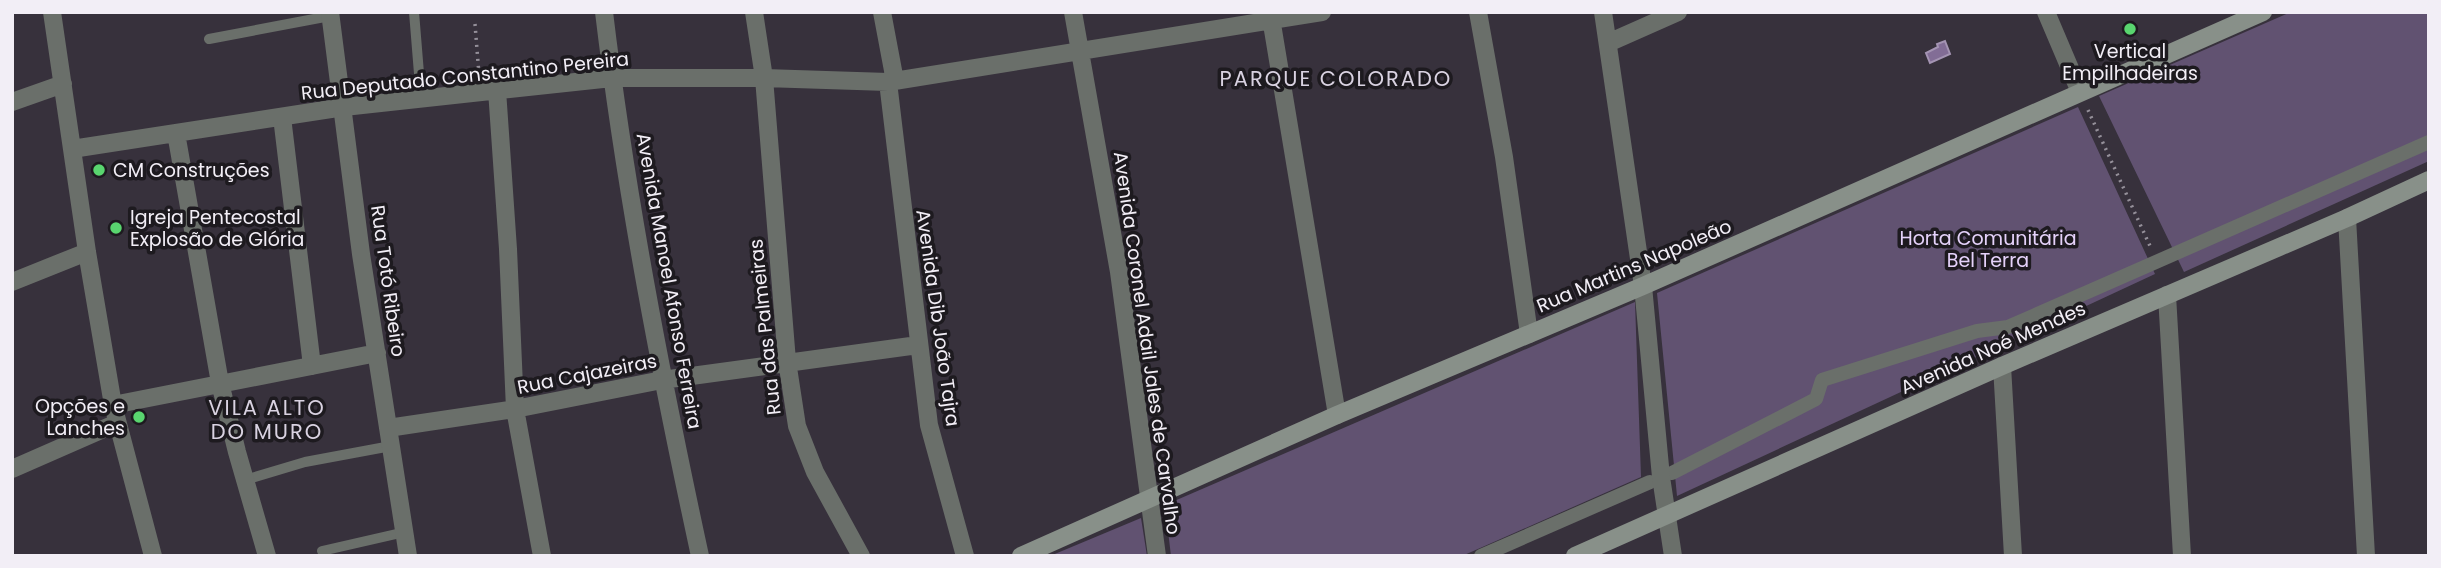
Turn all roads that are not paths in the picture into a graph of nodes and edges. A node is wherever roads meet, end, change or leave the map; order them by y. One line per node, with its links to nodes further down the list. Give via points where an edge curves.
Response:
1 (52, 12): 21 (street)
2 (414, 12): 24 (lane)
3 (604, 12): 18 (street, Avenida Manoel Afonso Ferreira)
4 (754, 12): 19 (street)
5 (882, 12): 20 (street, Avenida Dib João Tajra)
6 (1073, 12): 17 (street, Avenida Coronel Adail Jales de Carvalho)
7 (1322, 12): 14 (street, Rua Deputado Constantino Pereira)
8 (1478, 12): 37 (street)
9 (1603, 12): 16 (street)
10 (1678, 12): 16 (street)
11 (2046, 12): 23 (street)
12 (2263, 12): 23 (main road, Rua Martins Napoleão)
13 (330, 14): 15 (lane); 26 (street, Rua Totó Ribeiro)
14 (1271, 16): 17 (street, Rua Deputado Constantino Pereira); 47 (street)
15 (209, 39)
16 (1608, 43): 35 (street)
17 (1079, 50): 20 (street, Rua Deputado Constantino Pereira); 54 (street, Avenida Coronel Adail Jales de Carvalho, via 1119,272)
18 (612, 78): 19 (street, Rua Deputado Constantino Pereira); 22 (street, Rua Deputado Constantino Pereira); 43 (street, Avenida Manoel Afonso Ferreira)
19 (764, 78): 20 (street, Rua Deputado Constantino Pereira); 40 (street, Rua das Palmeiras)
20 (891, 81): 38 (street, Avenida Dib João Tajra)
21 (63, 84): 25 (street); 30 (street)
22 (489, 91): 24 (street, Rua Deputado Constantino Pereira); 46 (street, via 508,249)
23 (2080, 92): 35 (main road, Rua Martins Napoleão)
24 (421, 98): 26 (street, Rua Deputado Constantino Pereira)
25 (12, 102)
26 (344, 107): 27 (street, Rua Deputado Constantino Pereira); 39 (street, Rua Totó Ribeiro)
27 (282, 117): 28 (street, Rua Deputado Constantino Pereira); 41 (street)
28 (176, 133): 30 (street, Rua Deputado Constantino Pereira); 44 (street)
29 (2429, 142): 51 (street, via 2008,327 1977,331 1822,380 1816,399)
30 (72, 149): 33 (street)
31 (2429, 180): 32 (main road, Avenida Noé Mendes)
32 (2347, 218): 36 (main road, Avenida Noé Mendes); 72 (street)
33 (87, 252): 34 (street); 45 (street)
34 (12, 282)
35 (1643, 286): 37 (main road, Rua Martins Napoleão); 55 (street)
36 (2166, 295): 42 (main road, Avenida Noé Mendes); 71 (street)
37 (1529, 334): 47 (main road, Rua Martins Napoleão)
38 (918, 345): 40 (street, Rua Cajazeiras); 64 (street, Avenida Dib João Tajra, via 929,425)
39 (377, 353): 41 (street); 49 (street, Rua Totó Ribeiro)
40 (788, 361): 43 (street, Rua Cajazeiras); 63 (street, Rua das Palmeiras, via 803,445)
41 (312, 366): 44 (street)
42 (2002, 366): 55 (main road, Avenida Noé Mendes); 70 (street)
43 (662, 380): 46 (street, Rua Cajazeiras); 62 (street, Avenida Manoel Afonso Ferreira)
44 (220, 383): 45 (street); 52 (street)
45 (113, 405): 48 (street)
46 (515, 409): 49 (street, Rua Cajazeiras); 61 (street)
47 (1337, 415): 54 (main road, Rua Martins Napoleão)
48 (117, 424): 50 (street); 58 (street)
49 (390, 437): 52 (lane); 56 (street, Rua Totó Ribeiro)
50 (12, 469)
51 (1672, 472)
52 (245, 480): 59 (street)
53 (1650, 482): 67 (street)
54 (1150, 500): 65 (main road, Rua Martins Napoleão); 66 (street, Avenida Coronel Adail Jales de Carvalho)
55 (1667, 515): 68 (main road, Avenida Noé Mendes); 69 (street)
56 (405, 532): 57 (lane); 60 (street, Rua Totó Ribeiro)
57 (322, 551)
58 (153, 556)
59 (267, 556)
60 (408, 556)
61 (542, 556)
62 (700, 556)
63 (862, 556)
64 (965, 556)
65 (1021, 556)
66 (1157, 556)
67 (1481, 556)
68 (1576, 556)
69 (1673, 556)
70 (2013, 556)
71 (2182, 556)
72 (2366, 556)

